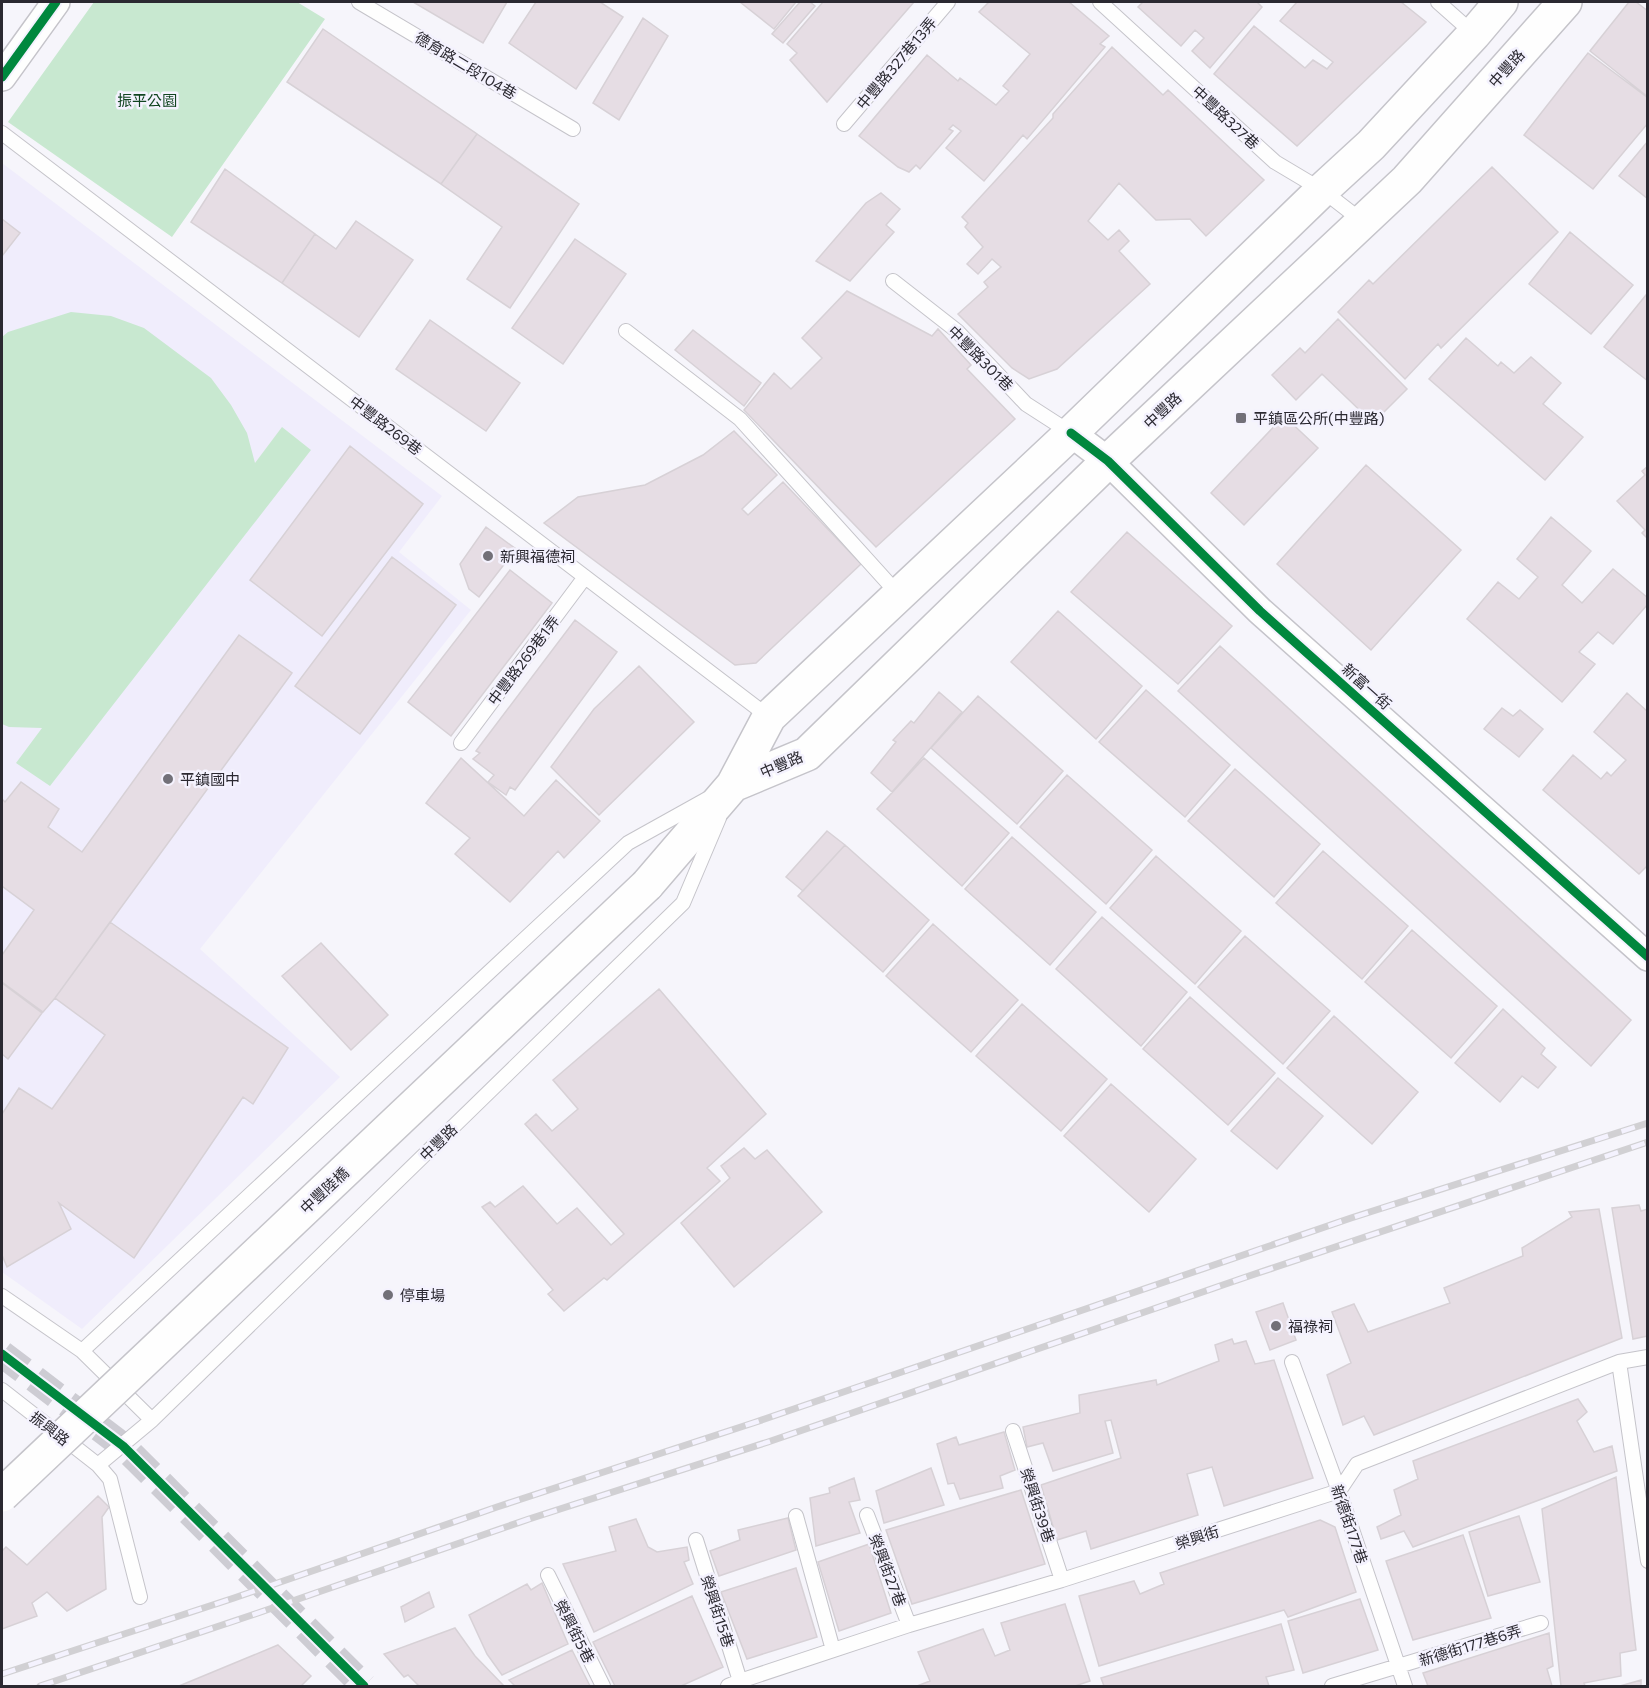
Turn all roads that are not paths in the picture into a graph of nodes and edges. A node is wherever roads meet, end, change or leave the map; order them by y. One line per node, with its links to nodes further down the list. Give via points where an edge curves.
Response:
1 (56, 2): 9 (street)
2 (359, 2): 11 (lane, 德育路二段104巷)
3 (948, 2): 10 (lane, 中豐路327巷13弄)
4 (1100, 2): 13 (lane, 中豐路327巷, via 1275,162)
5 (1438, 2): 8 (lane)
6 (1502, 2): 8 (main road, 中豐路)
7 (1565, 2): 14 (main road, 中豐路, via 1407,180)
8 (1474, 34): 13 (main road, 中豐路, via 1371,145)
9 (2, 77)
10 (844, 124)
11 (573, 129)
12 (2, 133): 19 (lane, 中豐路269巷)
13 (1322, 190): 14 (lane, 中豐路327巷); 17 (main road, 中豐路)
14 (1362, 221): 18 (main road, 中豐路)
15 (893, 281): 17 (lane, 中豐路301巷, via 957,331 1026,404)
16 (626, 331): 20 (lane, via 740,419)
17 (1071, 433): 18 (street, 新富一街); 20 (main road, 中豐路)
18 (1108, 461): 23 (main road, 中豐路, via 807,754); 25 (street, 新富一街, via 1260,611)
19 (585, 577): 21 (lane, 中豐路269巷); 22 (lane, 中豐路269巷1弄)
20 (899, 595): 21 (main road, 中豐路)
21 (769, 717): 23 (main road, 中豐路)
22 (461, 743)
23 (733, 785): 24 (main road, 中豐路); 27 (lane, via 628,843); 32 (lane, 中豐路, via 683,903)
24 (647, 885): 36 (main road, 中豐陸橋, bridge)
25 (1647, 957)
26 (2, 1296): 27 (lane)
27 (82, 1351): 32 (lane)
28 (1647, 1357): 30 (lane)
29 (1292, 1362): 35 (lane, 新德街177巷)
30 (1619, 1362): 35 (lane, via 1357,1464); 40 (lane)
31 (2, 1390): 34 (lane, 振興路)
32 (152, 1420): 34 (lane, 中豐路)
33 (1013, 1431): 42 (lane, 榮興街39巷)
34 (98, 1466): 43 (lane, via 110,1479)
35 (1340, 1491): 42 (lane, 榮興街); 47 (lane, 新德街177巷)
36 (2, 1495)
37 (867, 1515): 45 (lane, 榮興街27巷)
38 (796, 1516): 46 (lane)
39 (696, 1540): 48 (lane, 榮興街15巷)
40 (1647, 1561)
41 (548, 1575): 49 (lane, 榮興街5巷)
42 (1062, 1580): 45 (lane, 榮興街)
43 (140, 1597)
44 (1541, 1623): 47 (lane, 新德街177巷6弄)
45 (909, 1625): 46 (lane, 榮興街)
46 (833, 1650): 48 (lane, 榮興街)
47 (1398, 1667): 50 (lane, 新德街177巷6弄); 51 (lane, 新德街177巷)
48 (734, 1684)
49 (603, 1686)
50 (1332, 1686)
51 (1405, 1686)

